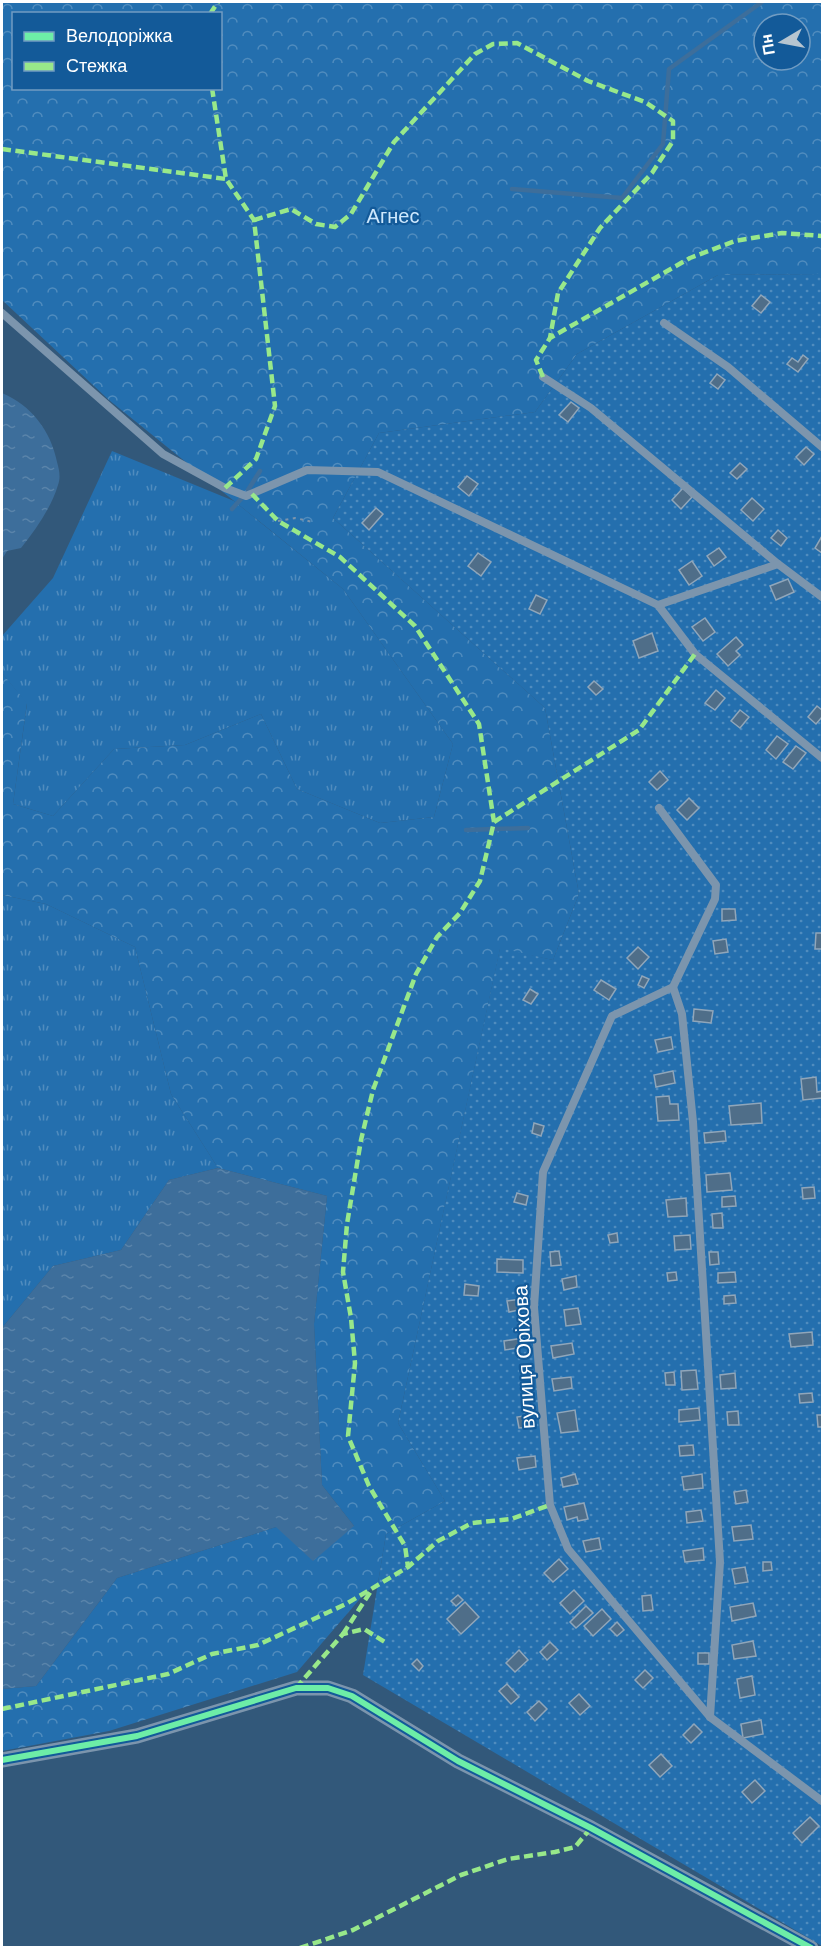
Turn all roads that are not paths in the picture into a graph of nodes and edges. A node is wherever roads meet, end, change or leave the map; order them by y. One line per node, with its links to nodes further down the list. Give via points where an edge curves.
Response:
1 (2, 313): 7 (lane, via 163,454 225,488 246,496 307,470 378,471)
2 (664, 323): 4 (lane, via 728,367)
3 (543, 377): 5 (lane, via 591,408)
4 (822, 447)
5 (778, 564): 6 (lane); 7 (lane)
6 (822, 597)
7 (658, 606): 8 (lane, via 695,654)
8 (822, 758)
9 (659, 808): 10 (lane, via 716,885 715,899)
10 (673, 987): 11 (lane, via 682,1014 693,1122 720,1562); 11 (lane, вулиця Оріхова, via 612,1016 543,1172 534,1307 550,1505 568,1549)
11 (710, 1717): 13 (lane, вулиця Оріхова)
12 (2, 1760): 14 (street, via 137,1736 296,1688 328,1688 352,1696 458,1761)
13 (822, 1801)
14 (811, 1947)

